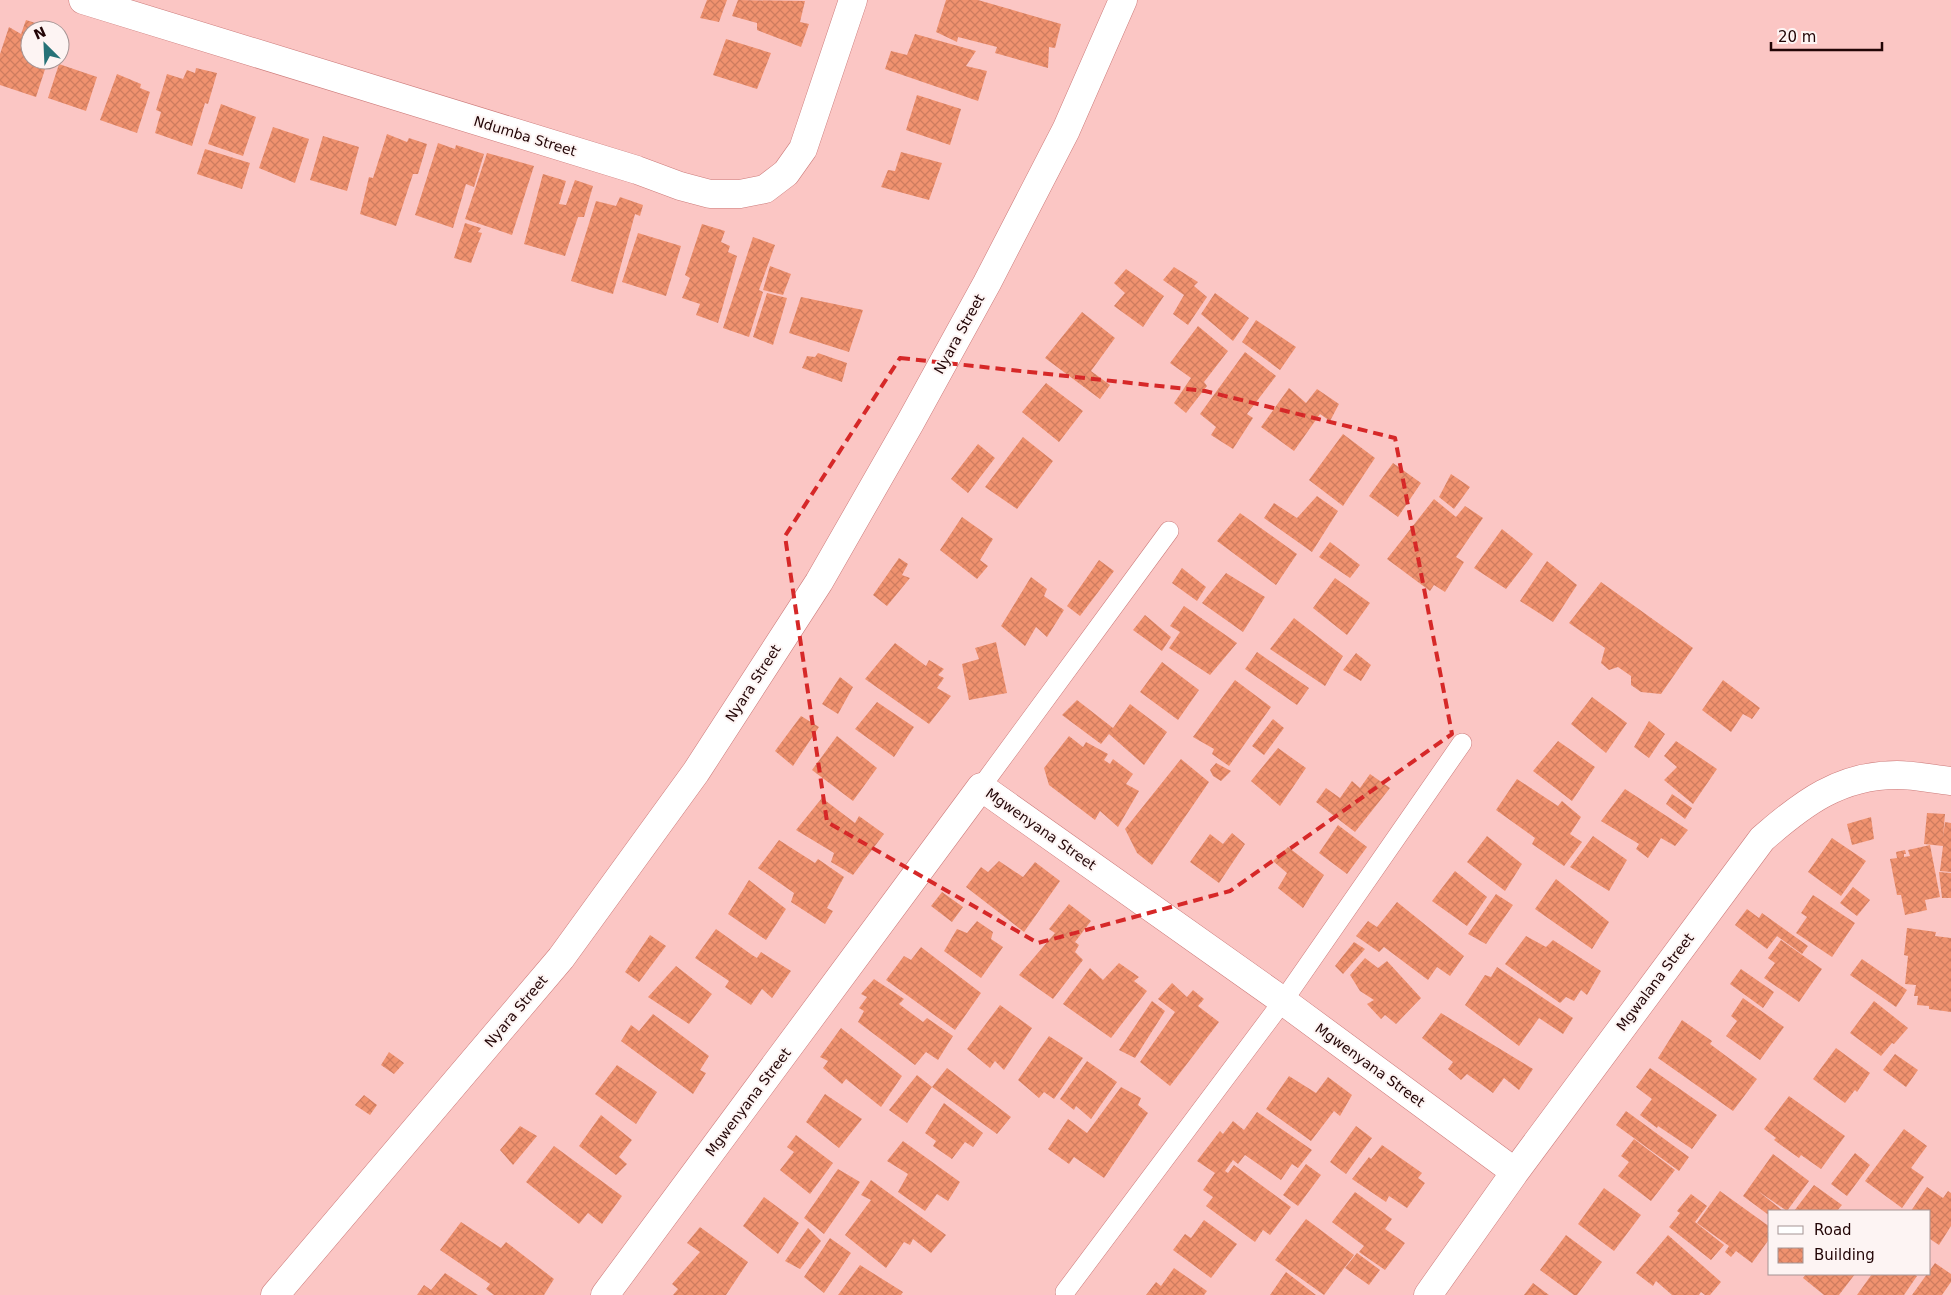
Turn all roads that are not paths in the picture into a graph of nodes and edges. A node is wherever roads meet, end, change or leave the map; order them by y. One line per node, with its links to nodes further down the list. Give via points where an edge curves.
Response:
1 (82, 0): 2 (street, Ndumba Street, via 680,186 710,194 740,194 765,189 786,173 803,149)
2 (853, 0)
3 (1123, 0): 11 (street, Nyara Street, via 1066,130 910,423 819,582 696,772 561,958)
4 (1169, 531): 7 (lane)
5 (1462, 743): 8 (lane)
6 (1951, 780): 9 (street, Mgwalana Street, via 1897,775 1863,779 1830,789 1795,811 1762,839)
7 (981, 787): 8 (street, Mgwenyana Street); 12 (street, Mgwenyana Street)
8 (1283, 1001): 9 (street, Mgwenyana Street); 10 (lane)
9 (1515, 1172): 13 (street, Mgwalana Street)
10 (1065, 1292)
11 (275, 1295)
12 (605, 1295)
13 (1428, 1295)

